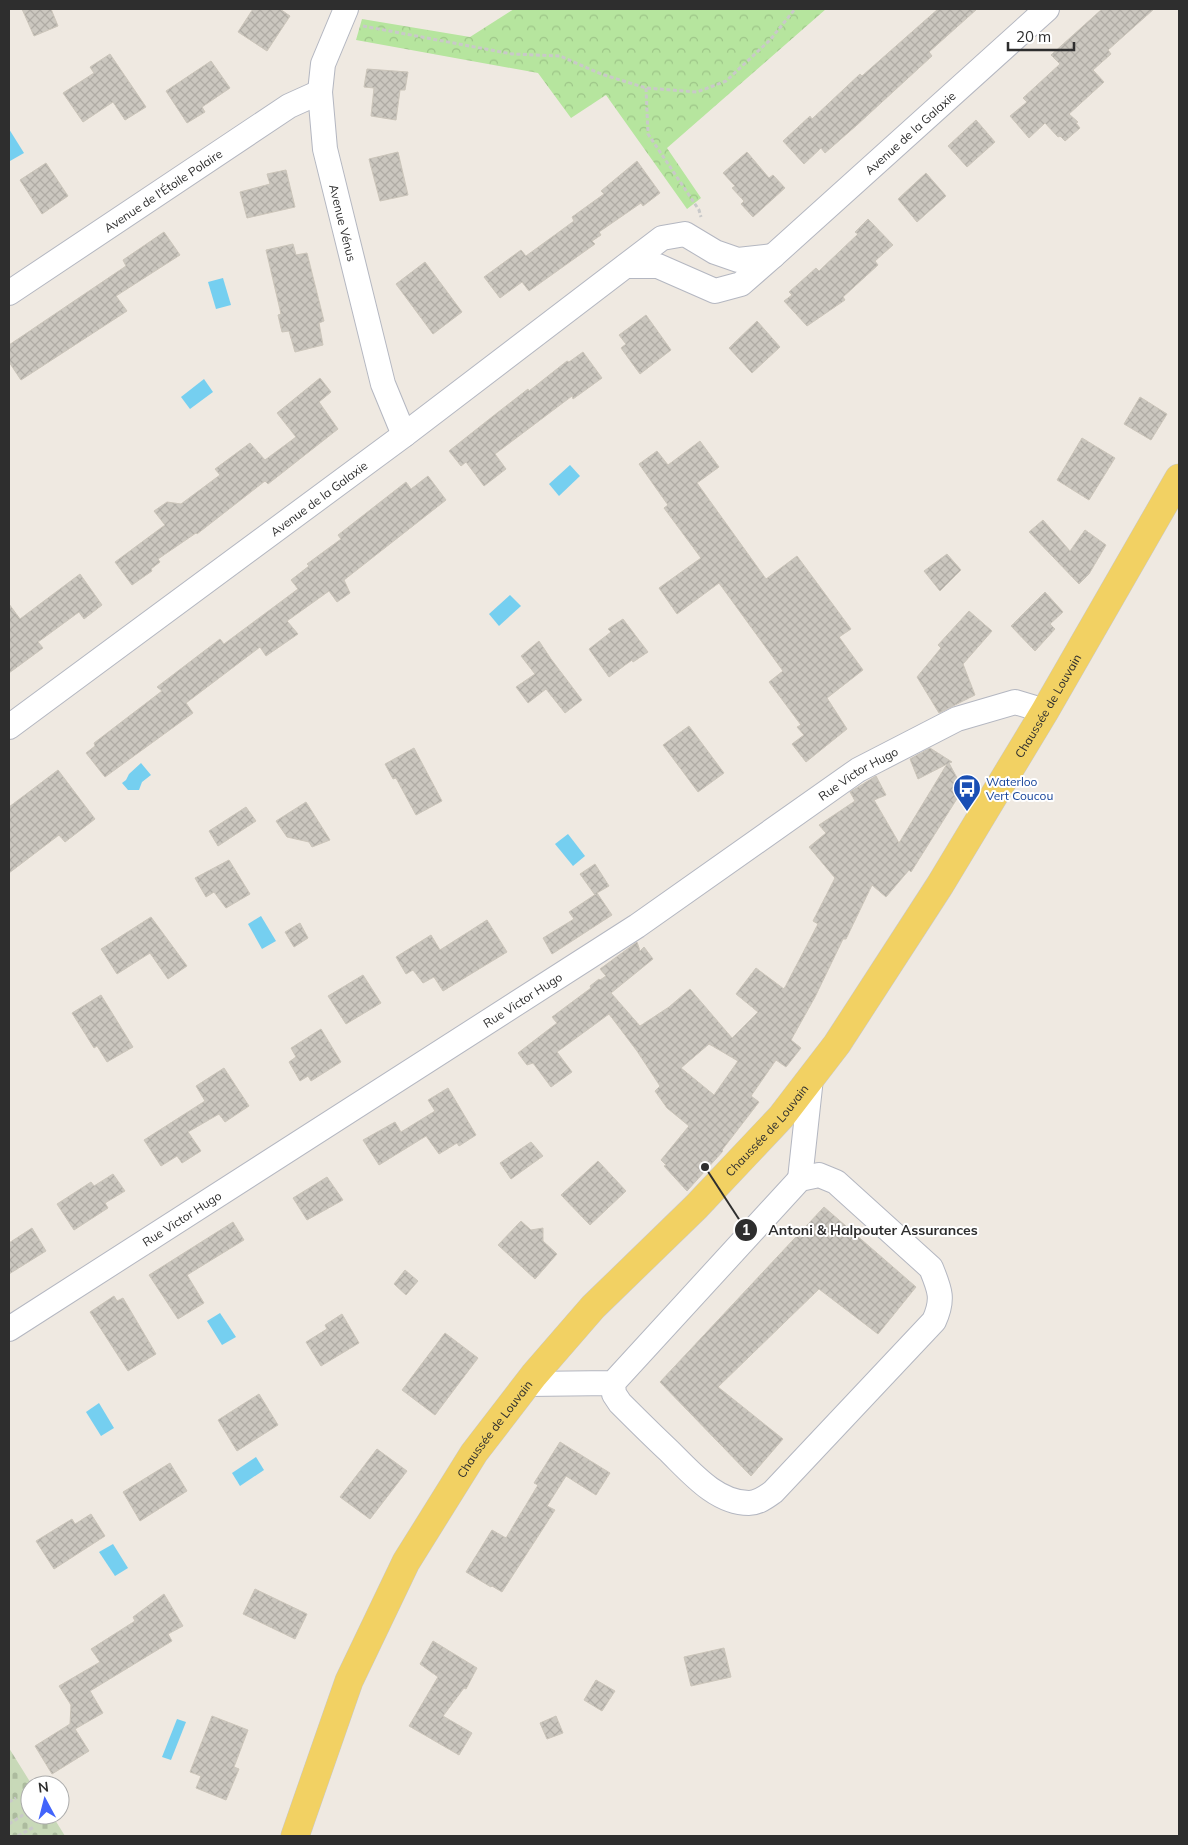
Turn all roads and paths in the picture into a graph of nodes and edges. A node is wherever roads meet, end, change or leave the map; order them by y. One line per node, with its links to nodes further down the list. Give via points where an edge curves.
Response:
1 (795, 9): 4 (path, via 770,40 726,81 696,92)
2 (1047, 9): 7 (street, Avenue de la Galaxie)
3 (343, 15): 4 (path, via 512,54 560,56 600,74); 5 (street, Avenue Vénus, via 323,64)
4 (646, 88): 6 (path, via 648,134)
5 (320, 92): 9 (street, Avenue de l'Étoile Polaire, via 289,106); 10 (street, Avenue Vénus, via 327,159 383,384)
6 (702, 218)
7 (773, 256): 8 (street, Avenue de la Galaxie, via 738,260 715,252 685,234 662,238); 8 (street, Avenue de la Galaxie, via 741,284 715,291 658,266)
8 (626, 266): 10 (street, Avenue de la Galaxie)
9 (9, 293)
10 (404, 435): 13 (street, Avenue de la Galaxie)
11 (1179, 478): 12 (main road, Chaussée de Louvain)
12 (1044, 711): 14 (main road, Chaussée de Louvain, via 940,885 837,1044); 16 (street, Rue Victor Hugo, via 1015,702 957,719 858,770 637,926)
13 (9, 727)
14 (810, 1078): 15 (street); 18 (main road, Chaussée de Louvain, via 781,1117 593,1307)
15 (800, 1179): 17 (street); 17 (street, via 819,1176 836,1182 931,1268 941,1298 934,1321 773,1492 749,1503 718,1494 700,1482 620,1403 614,1394)
16 (9, 1329)
17 (613, 1382): 18 (street)
18 (527, 1384): 25 (main road, Chaussée de Louvain, via 474,1453 406,1562 349,1681)
19 (16, 1798): 20 (path)
20 (9, 1802)
21 (20, 1817): 22 (path)
22 (9, 1824)
23 (34, 1827): 24 (path)
24 (18, 1836)
25 (295, 1836)

